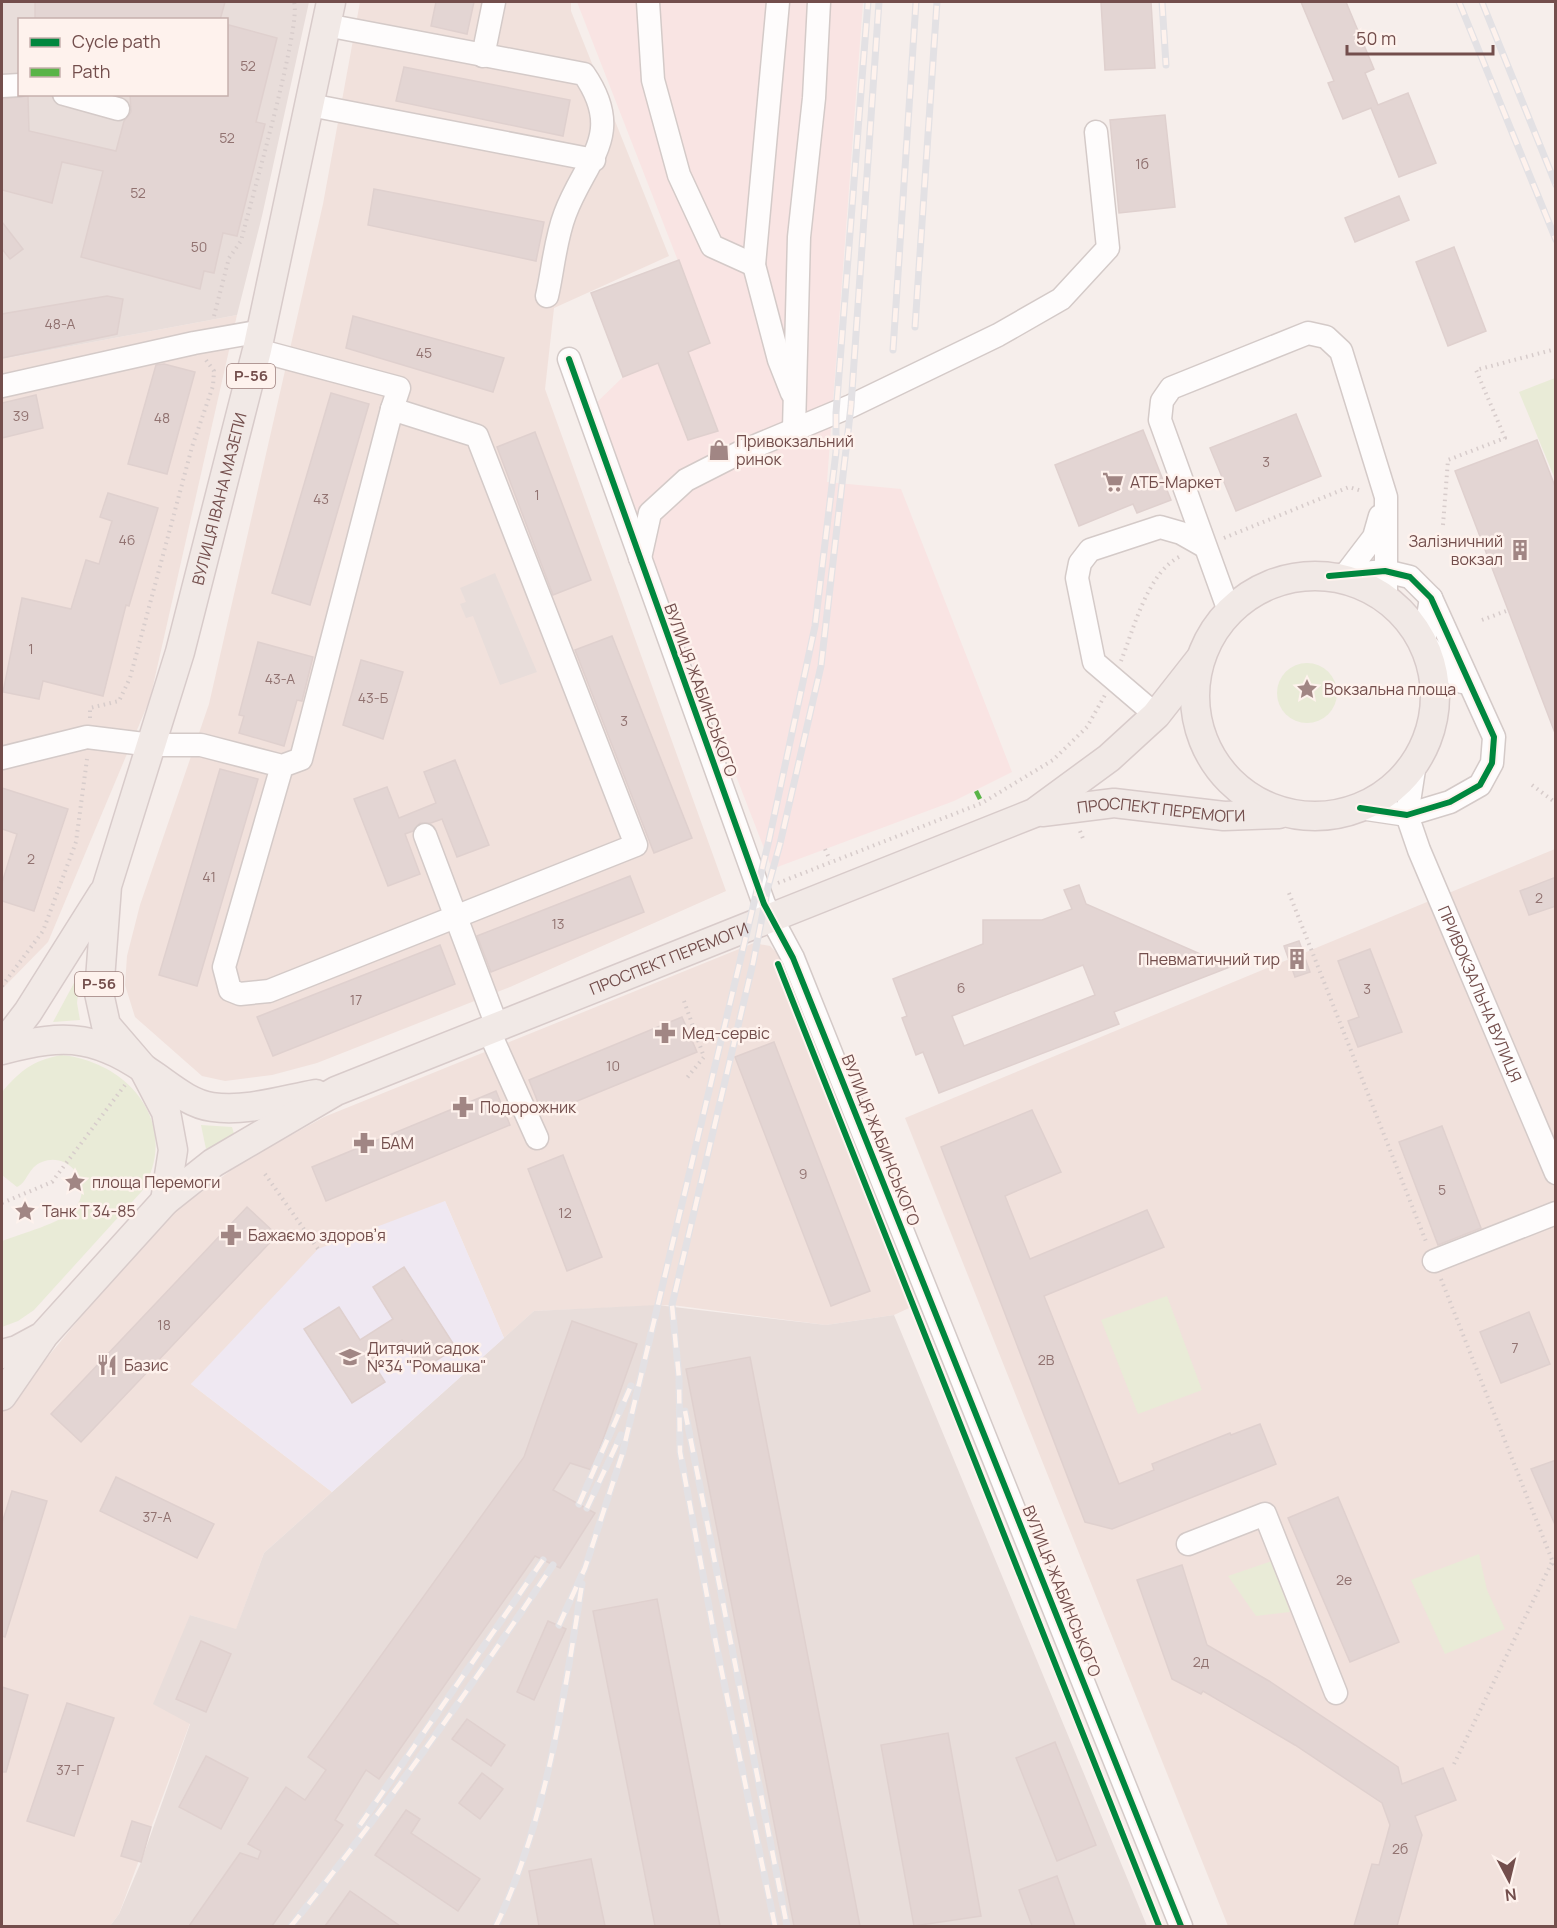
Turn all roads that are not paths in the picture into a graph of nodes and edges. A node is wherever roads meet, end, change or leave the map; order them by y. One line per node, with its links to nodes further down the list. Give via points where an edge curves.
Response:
1 (494, 2): 6 (street)
2 (648, 2): 14 (street, via 652,80 679,175 712,246)
3 (778, 2): 14 (street)
4 (819, 2): 19 (street, via 814,98 799,237)
5 (329, 13): 6 (street); 10 (main road, ВУЛИЦЯ ІВАНА МАЗЕПИ / Р-56)
6 (483, 56): 13 (street, via 584,74 598,94 603,122)
7 (18, 85): 8 (street)
8 (2, 86)
9 (71, 96): 11 (street)
10 (310, 105): 13 (street); 16 (main road, ВУЛИЦЯ ІВАНА МАЗЕПИ / Р-56)
11 (118, 109)
12 (1096, 132): 21 (street, via 1108,248 1061,299 998,335)
13 (594, 160): 15 (street, via 564,216)
14 (754, 265): 19 (street, via 779,360)
15 (547, 296)
16 (260, 341): 18 (street, via 194,343); 20 (street, via 399,388); 33 (main road, ВУЛИЦЯ ІВАНА МАЗЕПИ / Р-56, via 180,652)
17 (569, 359): 24 (street, ВУЛИЦЯ ЖАБИНСЬКОГО)
18 (2, 386)
19 (794, 400): 21 (street)
20 (392, 409): 36 (street, via 301,759); 43 (street, via 477,436 636,845)
21 (794, 429): 24 (street, via 686,480 650,513)
22 (1386, 497): 23 (street, via 1341,351 1326,337 1308,333 1171,388 1162,400 1160,420); 25 (street, via 1374,537); 26 (street)
23 (1204, 546): 28 (street); 31 (street, via 1181,532 1160,527 1090,550 1080,563 1077,578 1094,662)
24 (639, 560): 44 (street, ВУЛИЦЯ ЖАБИНСЬКОГО)
25 (1337, 575): 26 (main road, via 1356,582); 28 (main road, via 1289,577 1257,590)
26 (1385, 584): 27 (street, via 1410,577); 29 (main road)
27 (1431, 598): 29 (street); 32 (street)
28 (1229, 611): 30 (main road, via 1210,635)
29 (1424, 642): 32 (street, via 1471,693); 35 (main road, via 1434,672 1436,704 1430,735)
30 (1200, 659): 31 (main road, ПРОСПЕКТ ПЕРЕМОГИ); 39 (main road, via 1194,692 1197,725 1210,756 1231,783 1258,802)
31 (1156, 715): 38 (main road, ПРОСПЕКТ ПЕРЕМОГИ, via 1109,758)
32 (1486, 718): 40 (street, via 1494,737 1492,763 1480,785 1450,802)
33 (152, 745): 34 (street, via 87,737); 36 (street, via 201,745); 42 (main road, ВУЛИЦЯ ІВАНА МАЗЕПИ / Р-56)
34 (2, 758)
35 (1415, 763): 37 (main road, via 1391,790); 40 (street, ПРИВОКЗАЛЬНА ВУЛИЦЯ)
36 (282, 766): 43 (street, via 224,967 230,990 240,994 269,991)
37 (1359, 808): 39 (main road, via 1327,816); 40 (street)
38 (1034, 813): 39 (main road, ПРОСПЕКТ ПЕРЕМОГИ, via 1114,803 1224,816); 44 (main road, ПРОСПЕКТ ПЕРЕМОГИ)
39 (1289, 814)
40 (1407, 815): 51 (street, ПРИВОКЗАЛЬНА ВУЛИЦЯ)
41 (424, 835): 43 (street)
42 (107, 886): 46 (main road, ВУЛИЦЯ ІВАНА МАЗЕПИ / Р-56, via 28,1012); 48 (main road, ВУЛИЦЯ ІВАНА МАЗЕПИ / Р-56, via 99,993 106,1025)
43 (455, 917): 45 (street)
44 (771, 919): 45 (main road, ПРОСПЕКТ ПЕРЕМОГИ); 60 (street, ВУЛИЦЯ ЖАБИНСЬКОГО, via 793,958)
45 (492, 1027): 49 (main road, ПРОСПЕКТ ПЕРЕМОГИ); 50 (street)
46 (2, 1046)
47 (2, 1050): 48 (main road, via 68,1038 94,1043)
48 (135, 1075): 49 (main road, ПРОСПЕКТ ПЕРЕМОГИ, via 211,1107 238,1108); 52 (main road, Р-56, via 166,1112 171,1132 171,1174)
49 (336, 1090): 52 (main road, ПРОСПЕКТ ПЕРЕМОГИ, via 213,1163)
50 (537, 1138)
51 (1556, 1173)
52 (165, 1201): 55 (main road)
53 (1556, 1213): 54 (street)
54 (1434, 1261)
55 (43, 1336): 56 (main road); 57 (main road)
56 (2, 1353)
57 (2, 1396)
58 (1188, 1544): 59 (street, via 1265,1514)
59 (1336, 1693)
60 (1181, 1926)

